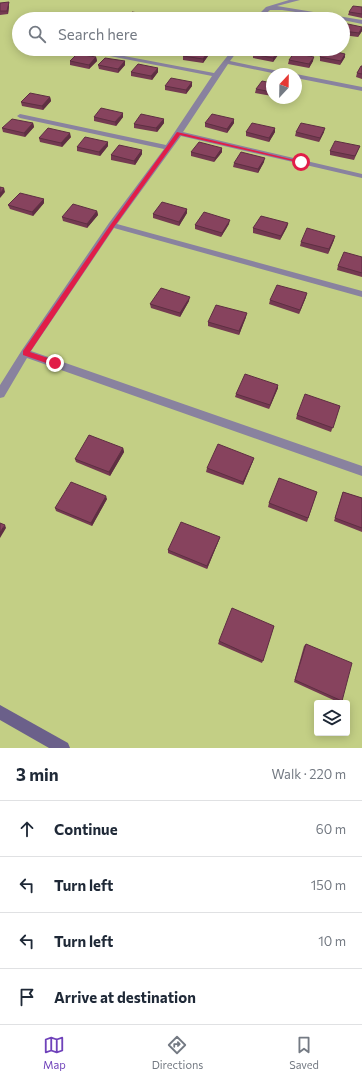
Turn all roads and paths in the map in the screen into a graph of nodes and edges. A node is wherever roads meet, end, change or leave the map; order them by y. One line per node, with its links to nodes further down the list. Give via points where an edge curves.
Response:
1 (297, 0): 2 (street, via 278,3)
2 (268, 8): 3 (street); 4 (street)
3 (261, 12)
4 (305, 12)
5 (350, 20): 6 (street)
6 (362, 22)
7 (114, 56): 11 (street)
8 (231, 56): 9 (street)
9 (226, 62): 10 (street); 11 (street)
10 (266, 70)
11 (216, 75): 15 (street)
12 (302, 77): 13 (street)
13 (362, 89)
14 (20, 116): 16 (street)
15 (179, 133): 16 (street); 17 (street)
16 (168, 148): 18 (street)
17 (362, 176)
18 (112, 225): 19 (street); 20 (street)
19 (362, 294)
20 (25, 353): 21 (street); 22 (street)
21 (0, 394)
22 (362, 471)
23 (0, 712): 24 (main road)
24 (63, 748)

